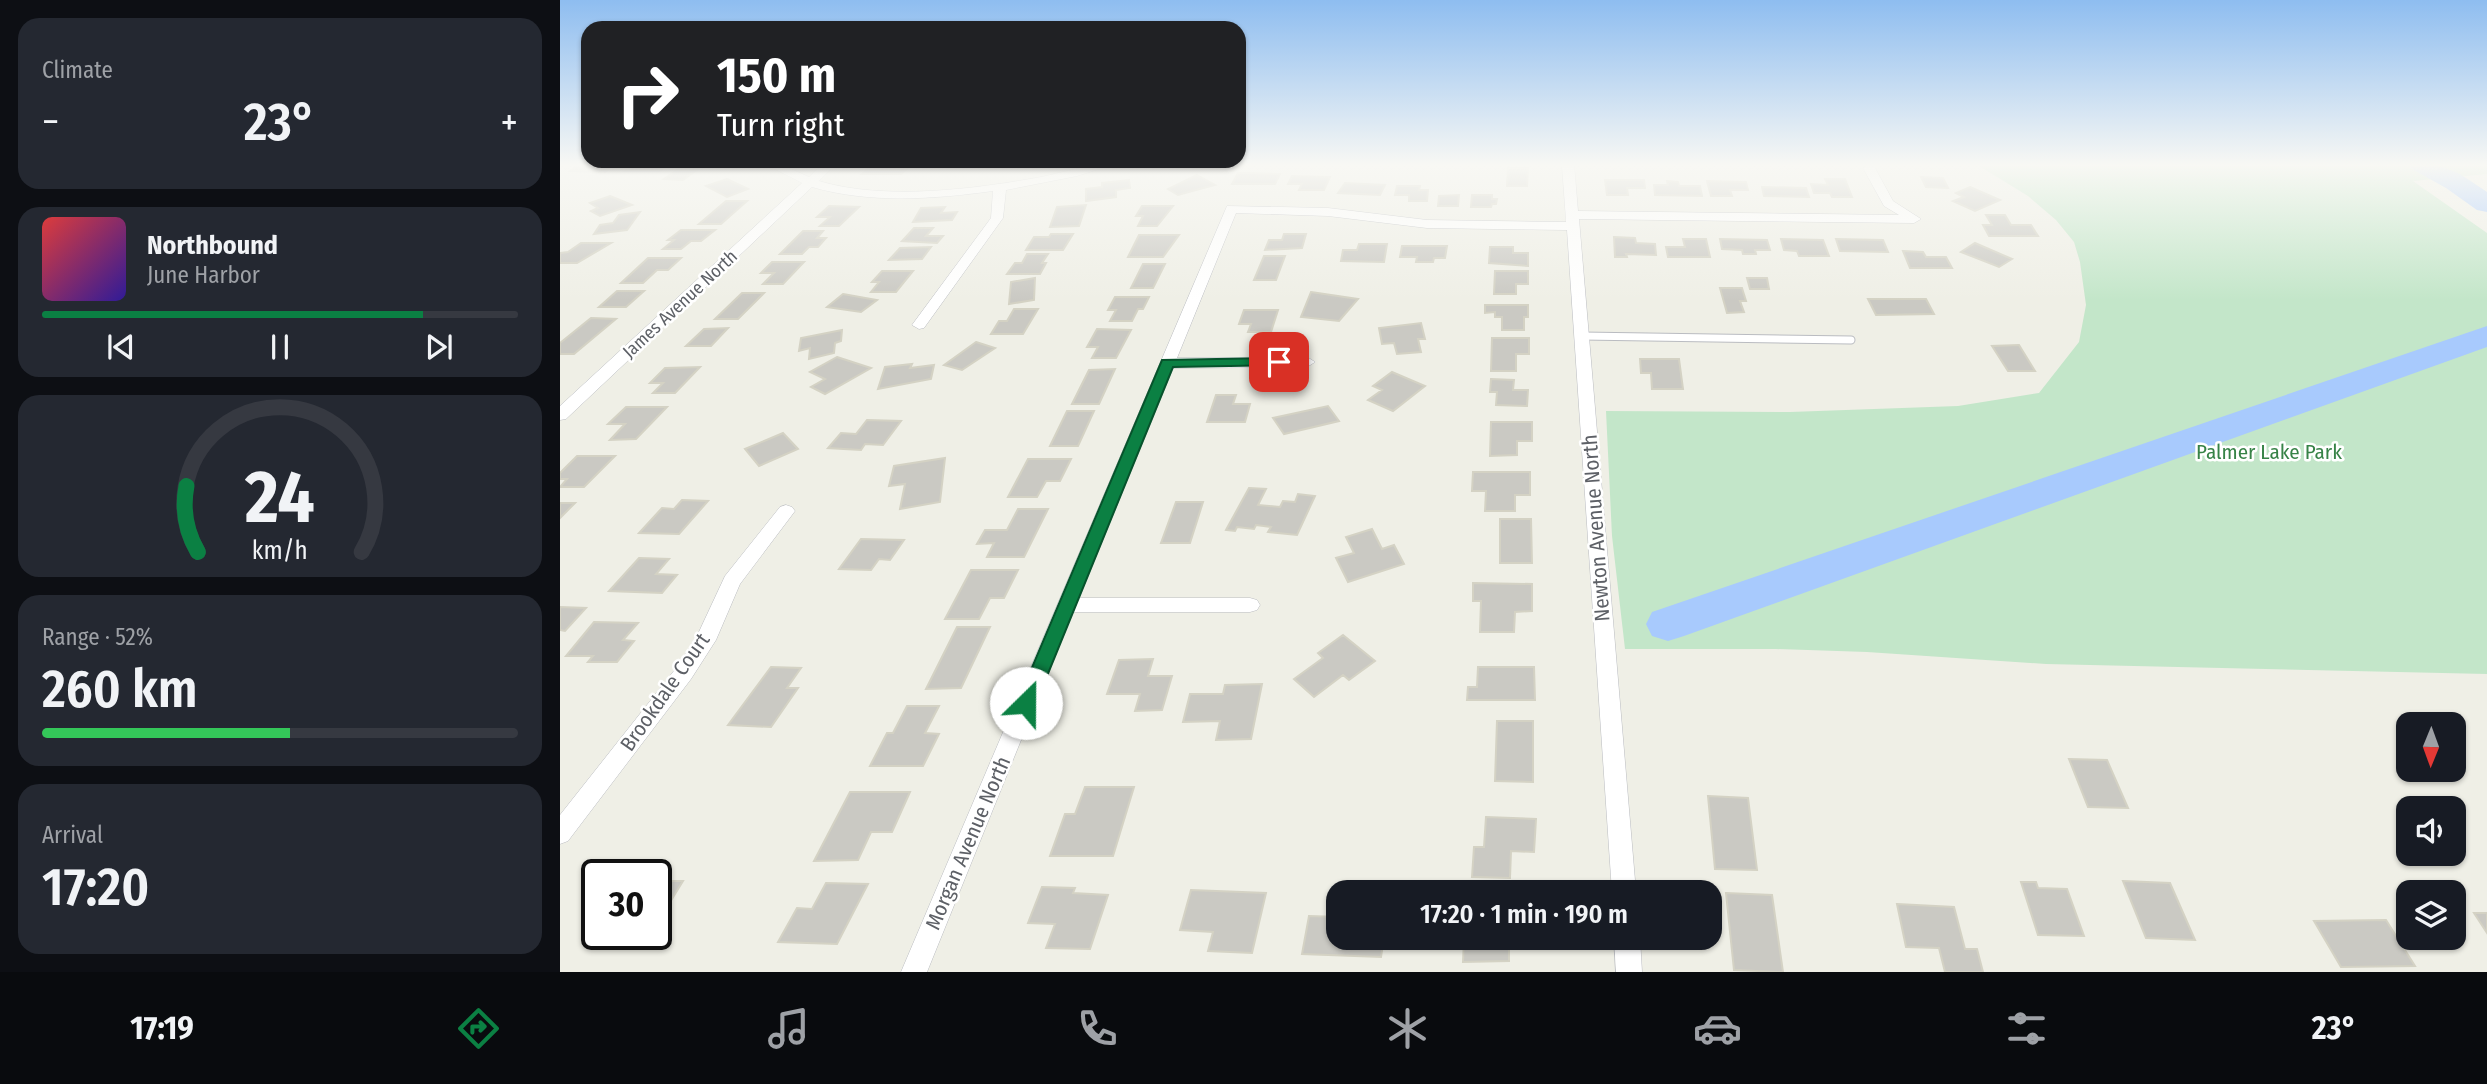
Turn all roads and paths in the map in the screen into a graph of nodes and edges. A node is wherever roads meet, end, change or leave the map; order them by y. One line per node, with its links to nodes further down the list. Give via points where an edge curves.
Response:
1 (781, 209): 13 (street, James Avenue North)
2 (999, 209): 8 (street, via 998,218)
3 (1231, 209): 12 (street, Morgan Avenue North)
4 (1243, 209): 7 (street, Morgan Avenue North, via 1328,212 1427,224)
5 (1572, 209): 7 (street, Newton Avenue North)
6 (1899, 209): 7 (street, via 1915,219)
7 (1573, 221): 9 (street, Newton Avenue North)
8 (919, 325)
9 (1582, 336): 10 (lane); 18 (street, Newton Avenue North)
10 (1851, 340)
11 (1307, 362): 12 (street)
12 (1167, 363): 15 (street, Morgan Avenue North)
13 (560, 415)
14 (786, 511): 17 (street, Brookdale Court, via 732,581 706,640 684,673)
15 (1067, 605): 16 (street); 20 (street, Morgan Avenue North)
16 (1250, 605)
17 (560, 834)
18 (1622, 880)
19 (1628, 950): 21 (street)
20 (914, 972)
21 (1629, 972)

